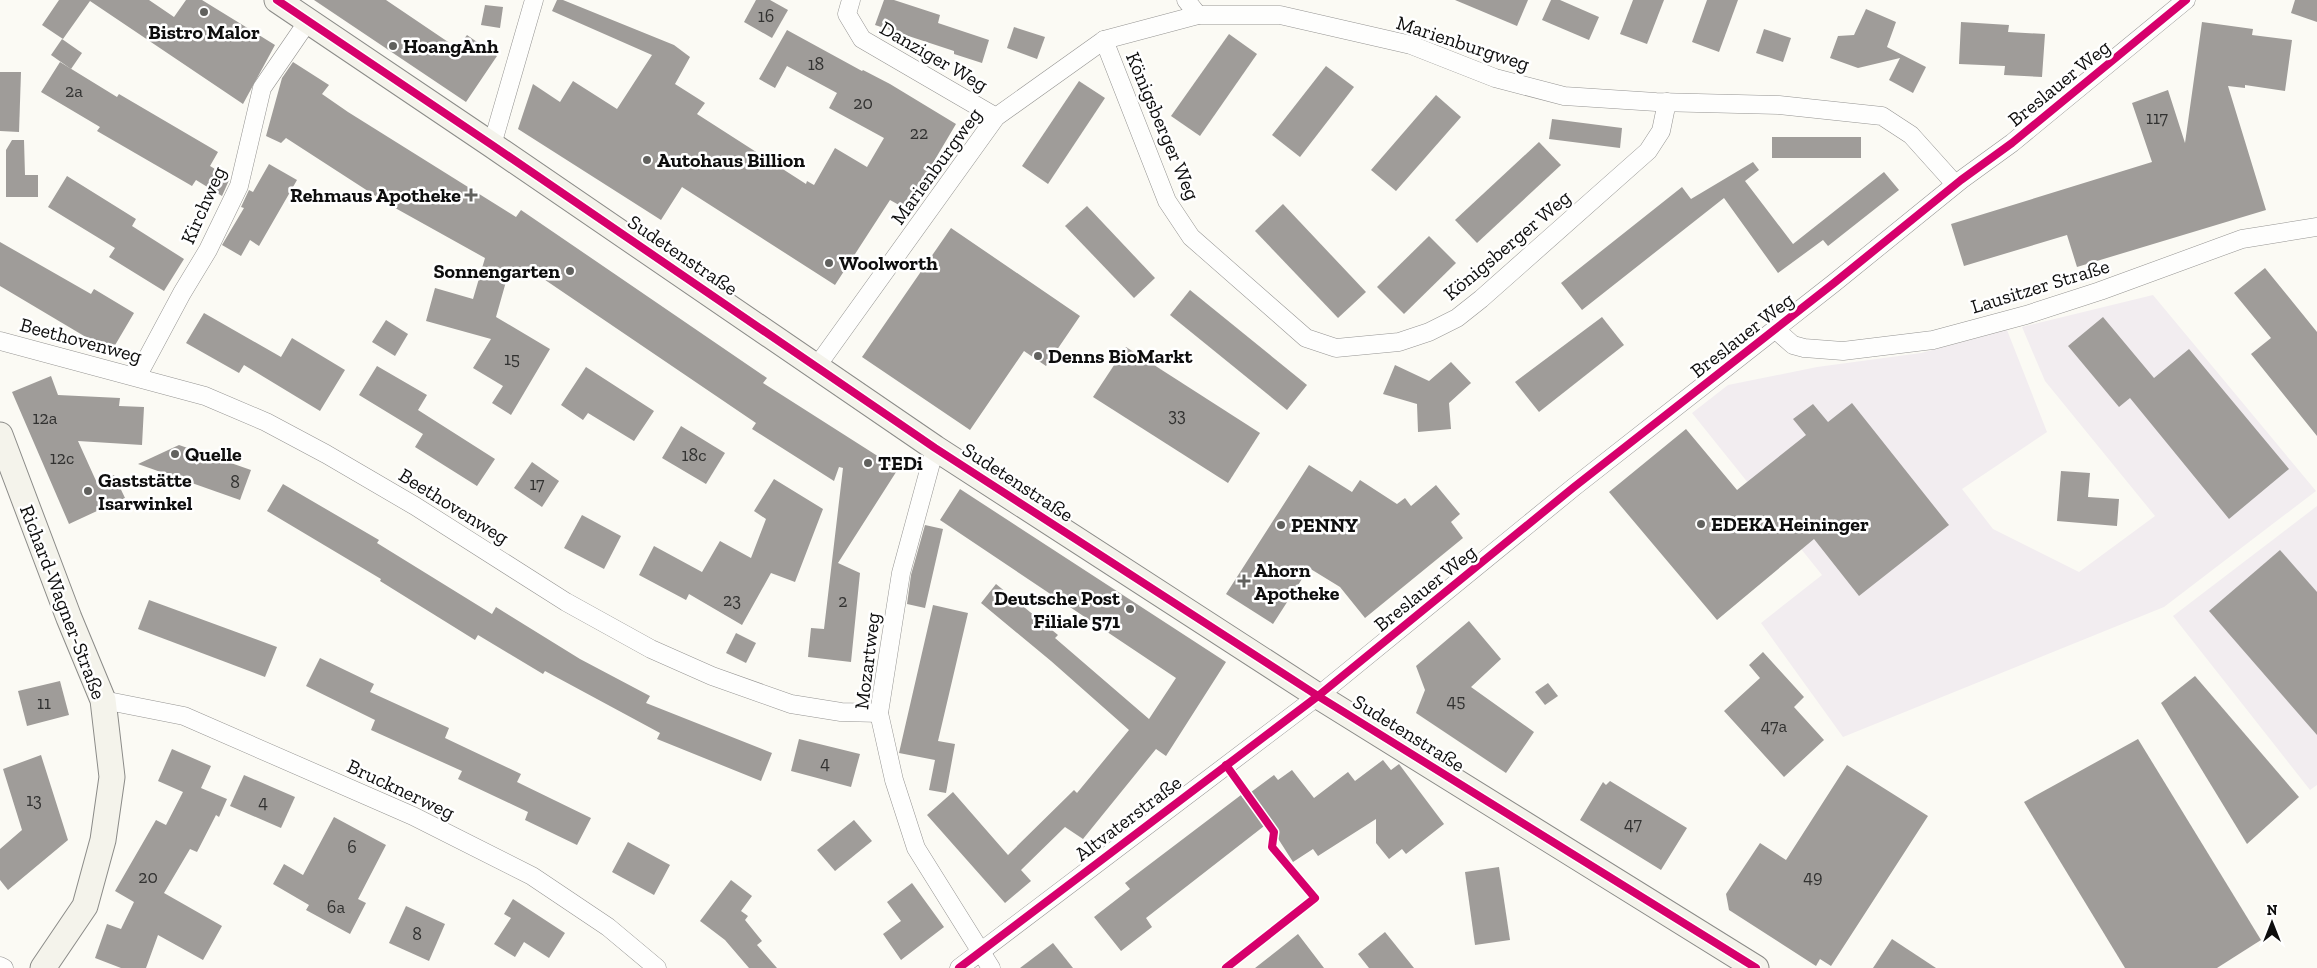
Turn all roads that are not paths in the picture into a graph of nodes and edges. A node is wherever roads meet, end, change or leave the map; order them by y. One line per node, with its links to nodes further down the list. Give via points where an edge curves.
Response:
1 (277, 0): 7 (street, Sudetenstraße)
2 (534, 0): 11 (street)
3 (851, 0): 10 (street, Danziger Weg, via 847,14 862,39)
4 (1186, 0): 6 (street)
5 (2186, 0): 12 (street, Breslauer Weg, via 2012,143)
6 (1198, 14): 8 (street, Marienburgweg); 9 (street, Marienburgweg, via 1280,15 1411,45 1494,78 1564,96)
7 (308, 21): 11 (street, Sudetenstraße); 17 (street, Kirchweg, via 262,88 239,186 208,250)
8 (1104, 40): 9 (street, Königsberger Weg, via 1167,201 1191,236 1306,338 1336,348 1400,342 1457,318 1648,151 1661,131); 10 (street, Marienburgweg)
9 (1666, 102): 12 (street, Marienburgweg, via 1779,105 1882,116 1911,136)
10 (996, 117): 16 (street, Marienburgweg)
11 (492, 145): 16 (street, Sudetenstraße)
12 (1955, 184): 14 (street, Breslauer Weg)
13 (2317, 227): 14 (street, Lausitzer Straße, via 2242,239 2036,312 1933,340 1842,351 1804,348 1793,344)
14 (1776, 330): 20 (street, Breslauer Weg, via 1574,487)
15 (0, 341): 17 (street, Beethovenweg)
16 (817, 366): 19 (street, Sudetenstraße)
17 (137, 377): 22 (street, Beethovenweg, via 205,396 266,422 415,506 566,602 651,649 712,676 791,704 841,712)
18 (0, 435): 21 (street, Richard-Wagner-Straße)
19 (935, 448): 20 (street, Sudetenstraße); 22 (street, Mozartweg, via 901,573)
20 (1318, 696): 23 (street, Altvaterstraße); 30 (street, Sudetenstraße)
21 (102, 700): 26 (street, Richard-Wagner-Straße, via 112,777 103,840 85,906); 27 (street, Brucknerweg, via 184,716 413,816 532,876 608,927)
22 (879, 713): 23 (street, Mozartweg, via 894,780 916,848)
23 (980, 951): 28 (street, Altvaterstraße); 29 (street)
24 (0, 966): 25 (street)
25 (4, 968)
26 (43, 968)
27 (657, 968)
28 (959, 968)
29 (991, 968)
30 (1756, 968)

